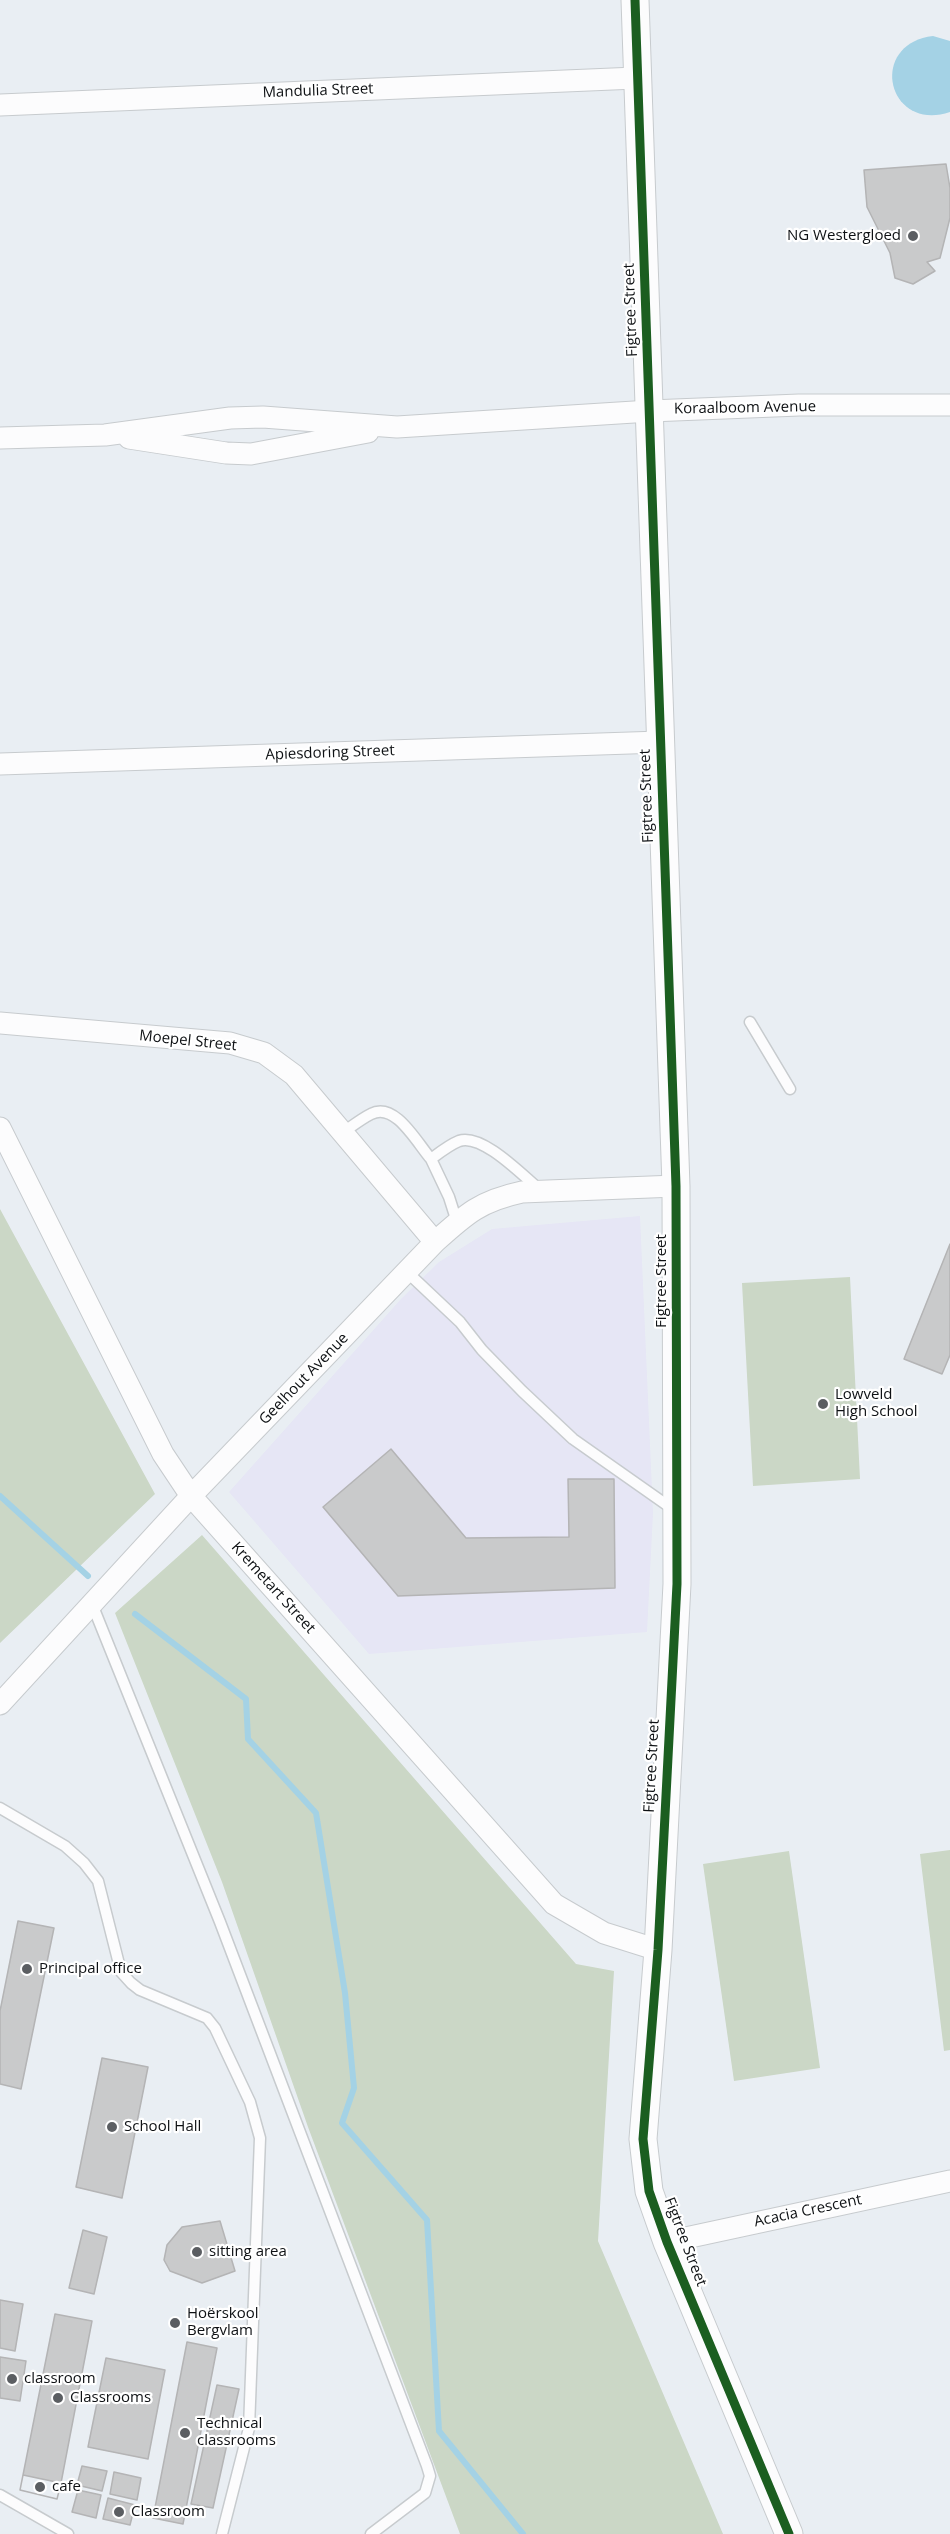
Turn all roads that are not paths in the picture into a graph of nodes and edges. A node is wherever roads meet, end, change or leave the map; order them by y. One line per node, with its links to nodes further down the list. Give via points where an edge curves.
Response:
1 (635, 0): 2 (street, Figtree Street)
2 (636, 78): 3 (street, Mandulia Street); 5 (street, Figtree Street)
3 (0, 105)
4 (950, 405): 5 (street, Koraalboom Avenue, via 799,405)
5 (650, 411): 6 (street, Koraalboom Avenue); 9 (street, Figtree Street)
6 (397, 427): 7 (street, Koraalboom Avenue, via 263,417); 7 (street, Koraalboom Avenue, via 251,454)
7 (105, 435): 8 (street, Koraalboom Avenue)
8 (0, 438)
9 (660, 742): 10 (street, Apiesdoring Street); 17 (street, Figtree Street)
10 (0, 764)
11 (750, 1022): 13 (lane)
12 (0, 1023): 15 (street, Moepel Street, via 230,1043 264,1053 294,1075)
13 (790, 1089)
14 (0, 1128): 22 (street, Kremetart Street, via 163,1454)
15 (342, 1133): 16 (lane, via 372,1113 387,1111); 20 (street, Moepel Street)
16 (431, 1159): 18 (lane, via 460,1141 478,1142); 19 (lane)
17 (676, 1186): 18 (street, Geelhout Avenue); 23 (street, Figtree Street)
18 (542, 1191): 19 (street, Geelhout Avenue, via 498,1197 470,1210)
19 (457, 1222): 20 (street, Geelhout Avenue)
20 (435, 1242): 21 (street, Geelhout Avenue)
21 (407, 1272): 22 (street, Geelhout Avenue); 23 (lane, via 573,1439)
22 (191, 1496): 24 (street, Geelhout Avenue); 27 (street, Kremetart Street, via 554,1904 604,1933)
23 (677, 1512): 27 (street, Figtree Street, via 677,1584)
24 (92, 1604): 25 (street, Geelhout Avenue); 33 (lane, via 220,1922 427,2466 430,2476 425,2493)
25 (0, 1704)
26 (0, 1808): 32 (lane, via 48,1835 84,1863 98,1881 121,1972 140,1990 207,2018 250,2102 260,2138 249,2428)
27 (658, 1950): 29 (street, Figtree Street, via 643,2139 649,2191)
28 (950, 2181): 29 (street, Acacia Crescent)
29 (666, 2242): 34 (street, Figtree Street)
30 (0, 2495): 31 (lane)
31 (68, 2534)
32 (222, 2534)
33 (371, 2534)
34 (789, 2534)

